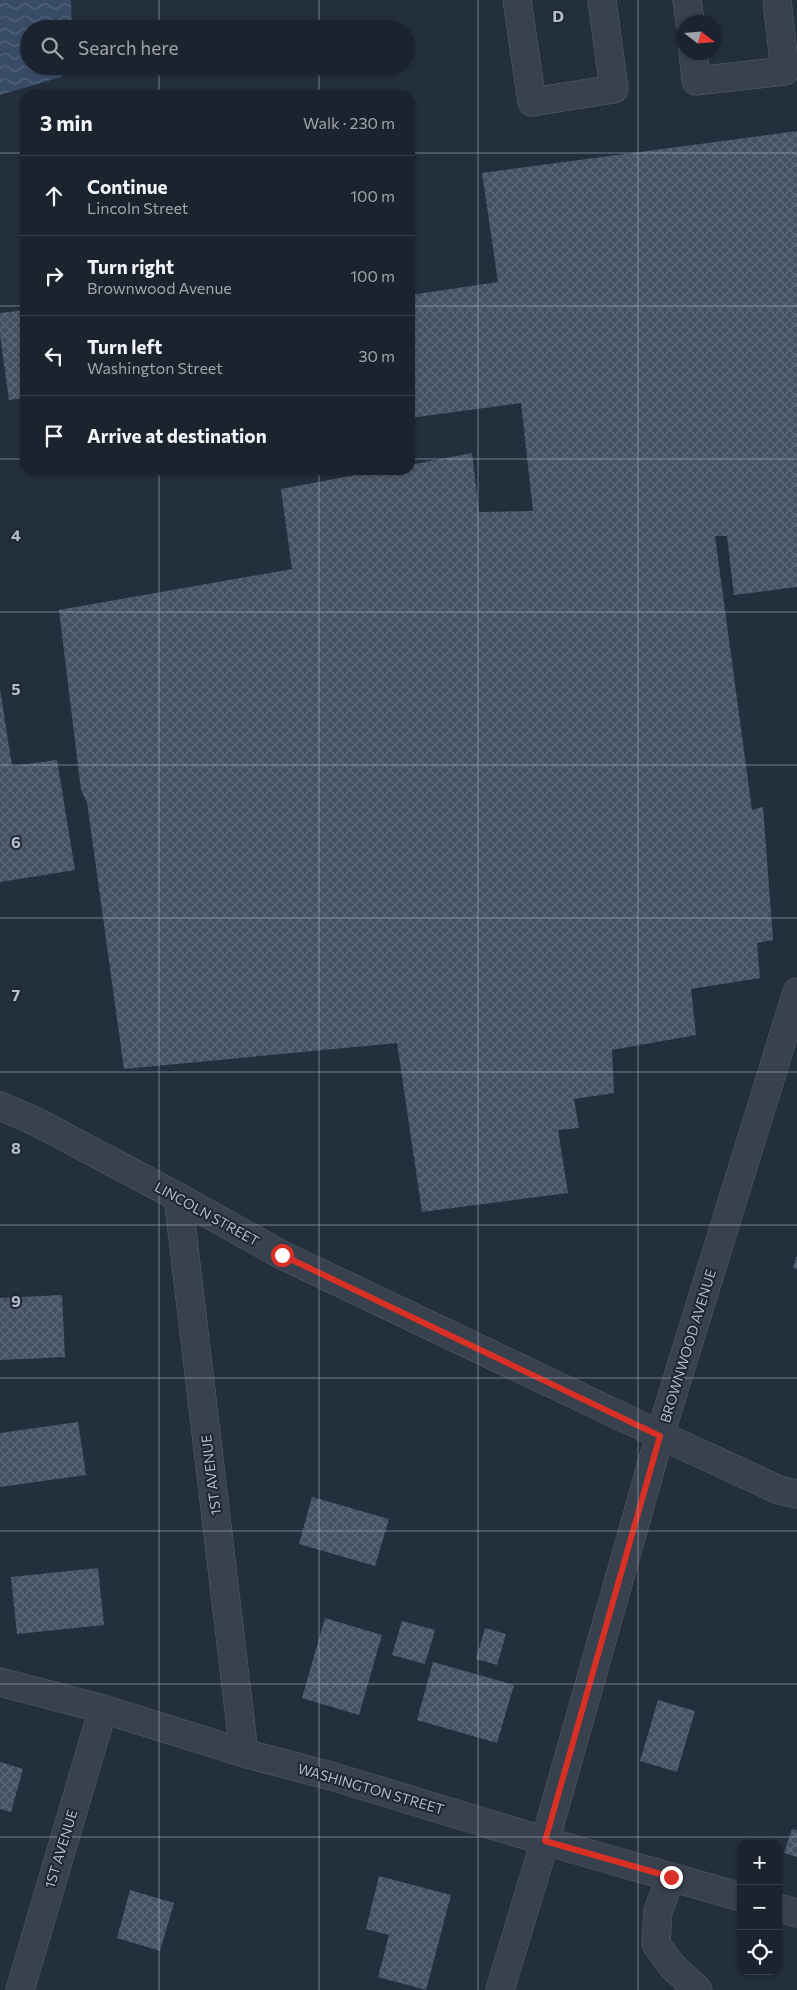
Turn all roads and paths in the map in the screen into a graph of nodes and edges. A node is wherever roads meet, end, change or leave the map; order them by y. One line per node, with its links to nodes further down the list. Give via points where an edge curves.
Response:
1 (517, 0): 2 (street, via 532,102 614,89)
2 (602, 0)
3 (687, 0): 5 (street)
4 (777, 0): 6 (street, via 785,71 696,81)
5 (689, 15)
6 (694, 60)
7 (797, 992): 10 (street, BROWNWOOD AVENUE)
8 (0, 1106): 9 (street, LINCOLN STREET, via 37,1122)
9 (178, 1197): 10 (street, LINCOLN STREET, via 282,1255); 14 (street, 1ST AVENUE)
10 (660, 1436): 11 (street, LINCOLN STREET); 15 (street, BROWNWOOD AVENUE)
11 (791, 1494)
12 (0, 1682): 13 (street, WASHINGTON STREET)
13 (103, 1709): 14 (street, WASHINGTON STREET); 20 (street, 1ST AVENUE)
14 (244, 1753): 15 (street, WASHINGTON STREET)
15 (545, 1841): 16 (street, WASHINGTON STREET); 21 (street, BROWNWOOD AVENUE)
16 (671, 1877): 17 (street, WASHINGTON STREET); 22 (street, via 658,1912 656,1944 672,1966)
17 (737, 1896)
18 (782, 1909): 19 (street)
19 (797, 1913)
20 (20, 1990)
21 (500, 1990)
22 (698, 1990)

